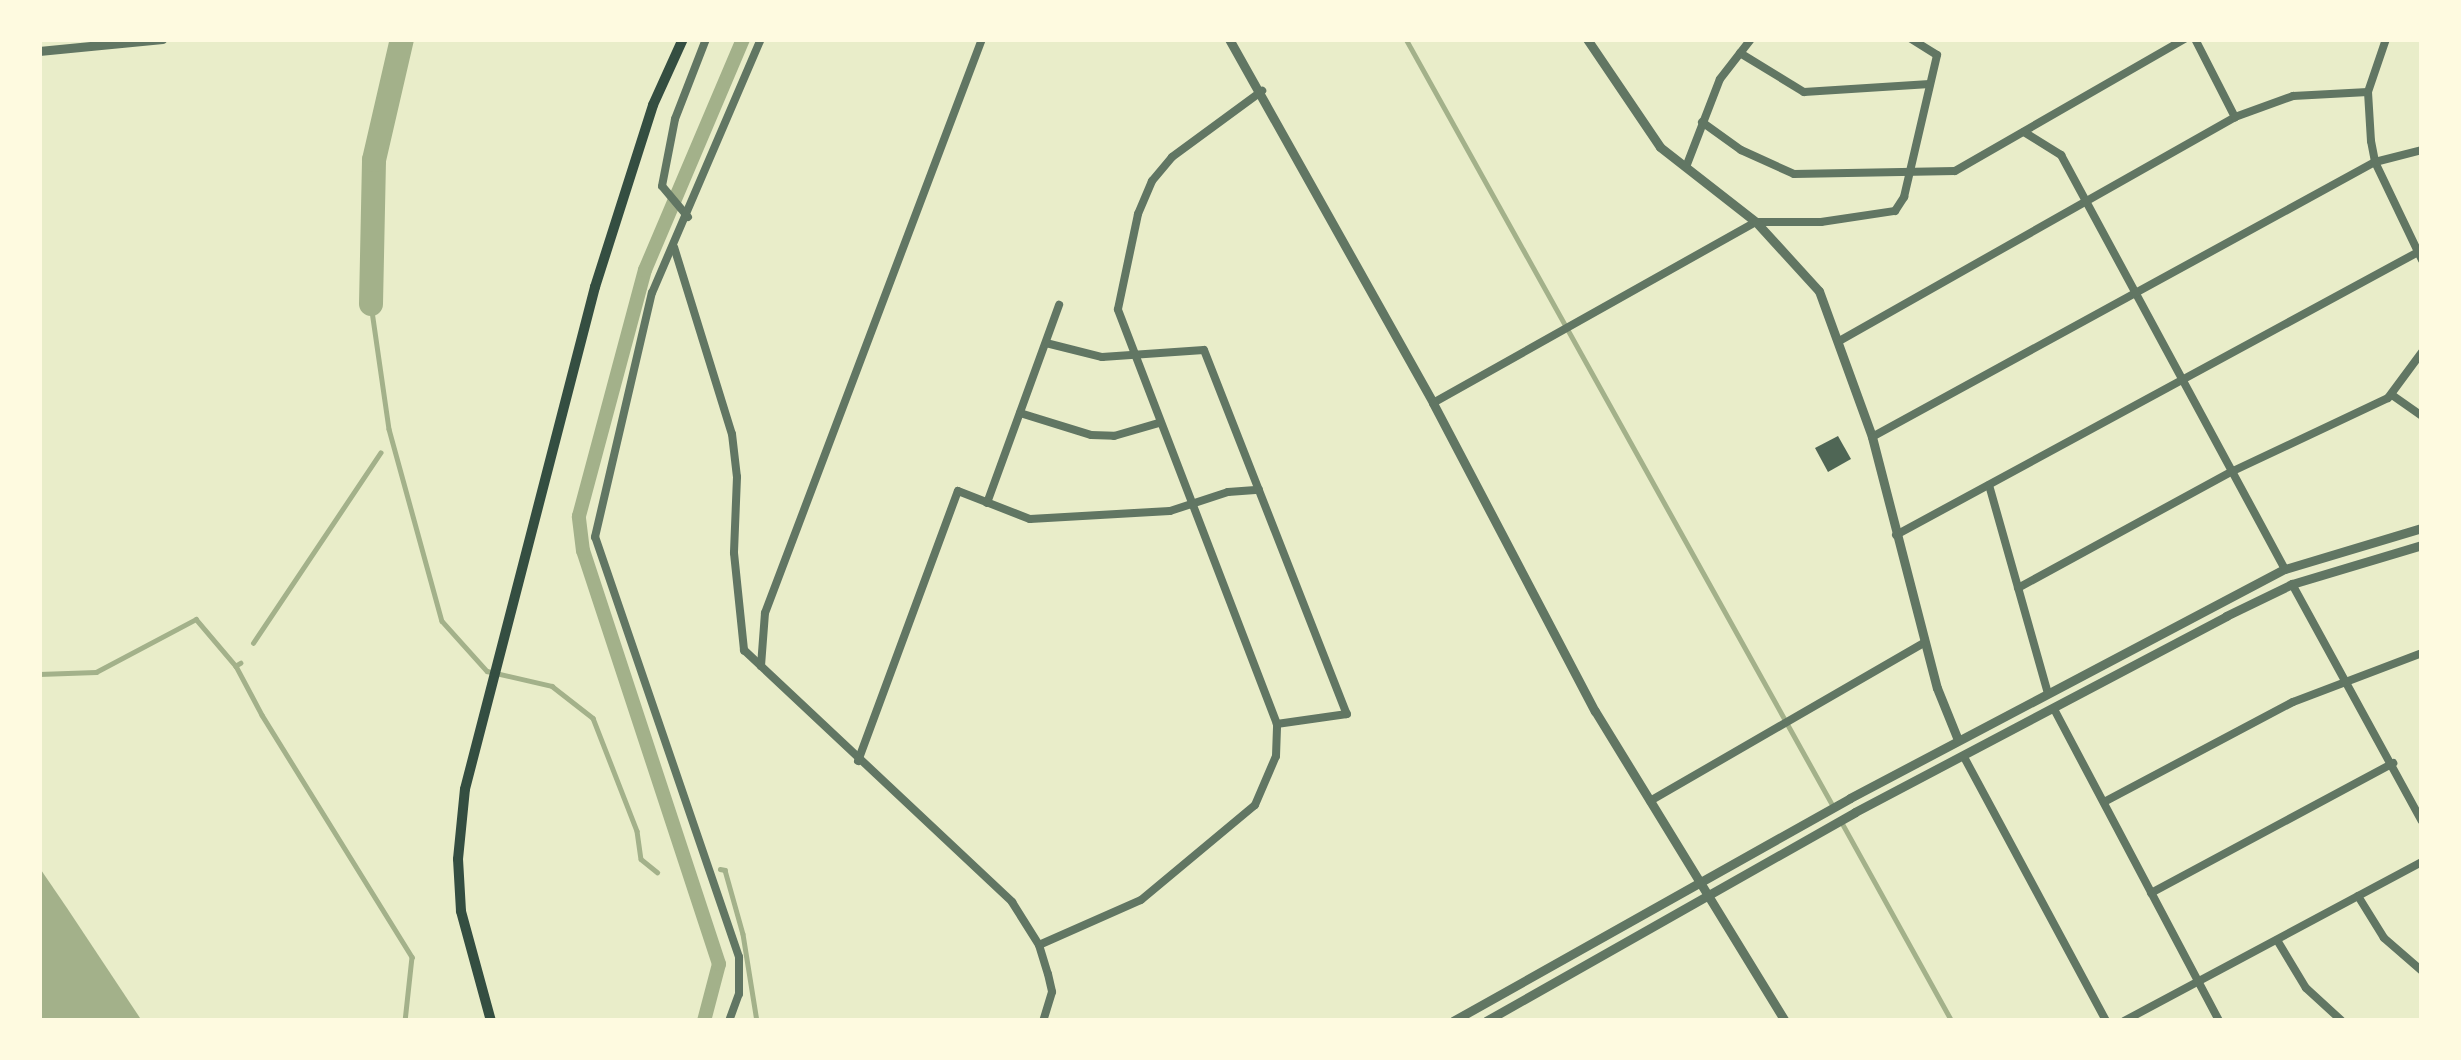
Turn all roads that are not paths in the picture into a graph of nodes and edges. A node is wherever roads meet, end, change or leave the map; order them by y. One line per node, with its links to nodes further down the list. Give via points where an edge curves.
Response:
1 (162, 39): 13 (street)
2 (682, 39): 77 (main road, via 595,287 465,789 458,860 467,944)
3 (706, 39): 26 (street, via 675,119 662,186)
4 (761, 39): 26 (street)
5 (982, 39): 56 (street, via 765,613)
6 (1229, 39): 16 (street)
7 (1587, 39): 23 (street, via 1642,125)
8 (1751, 39): 14 (street)
9 (1911, 39): 15 (street, via 1937,56)
10 (2185, 39): 20 (street)
11 (2195, 39): 18 (street)
12 (2386, 39): 17 (street)
13 (39, 51)
14 (1740, 53): 15 (street, via 1804,92); 19 (street)
15 (1930, 84): 24 (street)
16 (1262, 91): 34 (street, via 1172,157 1143,198 1118,309); 38 (street)
17 (2368, 92): 18 (street, via 2293,96); 22 (street)
18 (2235, 117): 25 (street)
19 (1702, 122): 23 (street); 24 (street, via 1794,174)
20 (2022, 131): 24 (street, via 1955,171); 25 (street, via 2061,155)
21 (2422, 150): 22 (street)
22 (2374, 162): 29 (street); 30 (street)
23 (1685, 169): 27 (street)
24 (1906, 169): 27 (street, via 1895,212)
25 (2084, 202): 30 (street); 32 (street)
26 (688, 217): 28 (street)
27 (1756, 222): 32 (street, via 1819,291); 38 (street)
28 (674, 248): 56 (street, via 732,434 744,650); 78 (street, via 652,293 595,537 740,957)
29 (2420, 256): 36 (street)
30 (2133, 293): 36 (street); 42 (street)
31 (1059, 305): 33 (street)
32 (1841, 340): 42 (street)
33 (1046, 343): 34 (street, via 1085,356); 39 (street)
34 (1132, 352): 41 (street); 45 (street, via 1204,350)
35 (2422, 352): 37 (street)
36 (2182, 380): 43 (street); 44 (street)
37 (2392, 395): 40 (street); 43 (street)
38 (1432, 403): 65 (street)
39 (1020, 413): 41 (street, via 1091,435); 46 (street)
40 (2422, 416)
41 (1159, 423): 47 (street)
42 (1873, 437): 49 (street)
43 (2233, 471): 51 (street); 53 (street)
44 (1989, 485): 49 (street); 53 (street)
45 (1259, 490): 47 (street); 60 (street, via 1347,715)
46 (987, 502): 47 (street, via 1030,519 1170,512); 63 (street, via 958,491)
47 (1194, 503): 60 (street)
48 (2422, 528): 51 (street)
49 (1896, 535): 54 (street)
50 (2422, 545): 52 (street)
51 (2285, 569): 58 (street)
52 (2291, 584): 57 (street); 59 (street)
53 (2018, 588): 58 (street)
54 (1924, 643): 61 (street); 65 (street)
55 (2422, 653): 57 (street)
56 (761, 668): 63 (street)
57 (2345, 678): 64 (street); 66 (street)
58 (2048, 694): 61 (street)
59 (2054, 709): 62 (street); 66 (street)
60 (1277, 724): 74 (street, via 1276,756 1255,805 1141,900)
61 (1958, 740): 69 (street)
62 (1964, 757): 71 (street); 83 (street)
63 (858, 760): 74 (street, via 1012,902)
64 (2393, 764): 67 (street); 70 (street)
65 (1650, 801): 69 (street)
66 (2104, 802): 70 (street)
67 (2422, 821)
68 (2422, 862): 72 (street)
69 (1701, 881): 71 (street); 80 (street)
70 (2151, 893): 76 (street)
71 (1708, 894): 81 (street); 82 (street)
72 (2358, 896): 73 (street); 75 (street, via 2392,948)
73 (2276, 940): 76 (street); 86 (street, via 2306,988)
74 (1039, 945): 79 (street, via 1052,992)
75 (2422, 971)
76 (2194, 983): 84 (street); 85 (street)
77 (491, 1021)
78 (729, 1021)
79 (1043, 1021)
80 (1453, 1021)
81 (1486, 1021)
82 (1785, 1021)
83 (2106, 1021)
84 (2124, 1021)
85 (2219, 1021)
86 (2342, 1021)

